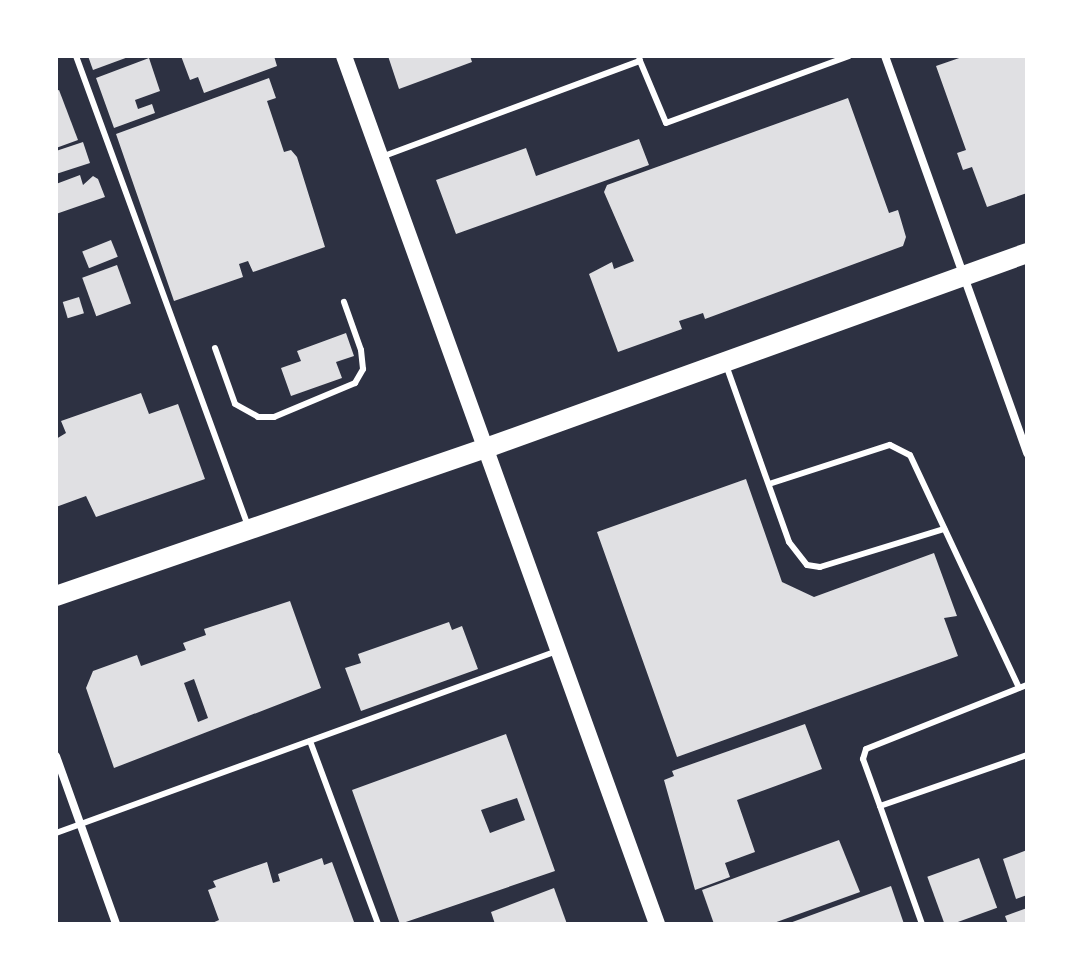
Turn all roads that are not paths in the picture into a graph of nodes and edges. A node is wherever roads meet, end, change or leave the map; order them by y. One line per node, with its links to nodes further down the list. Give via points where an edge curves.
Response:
1 (76, 56): 16 (lane)
2 (344, 56): 6 (main road)
3 (849, 56): 5 (lane, via 666,123)
4 (885, 56): 8 (street)
5 (639, 58): 6 (lane)
6 (380, 157): 12 (main road)
7 (1027, 253): 8 (main road)
8 (964, 276): 11 (main road); 13 (street)
9 (344, 302): 10 (lane, via 363,369 341,393 288,412 258,417 235,404)
10 (215, 348)
11 (725, 361): 12 (main road); 14 (lane)
12 (486, 448): 16 (main road); 18 (main road)
13 (1027, 453)
14 (769, 484): 15 (lane, via 895,447 910,455); 15 (lane, via 789,542 813,568)
15 (944, 529): 20 (lane)
16 (249, 530): 17 (main road)
17 (56, 596)
18 (559, 651): 21 (lane); 29 (main road)
19 (1027, 685): 20 (lane)
20 (1019, 688): 24 (lane, via 866,749 863,759)
21 (310, 741): 25 (lane); 28 (lane)
22 (1027, 755): 24 (lane)
23 (56, 756): 25 (street)
24 (880, 806): 30 (lane)
25 (80, 824): 26 (lane); 27 (street)
26 (56, 833)
27 (116, 924)
28 (378, 924)
29 (657, 924)
30 (922, 924)

